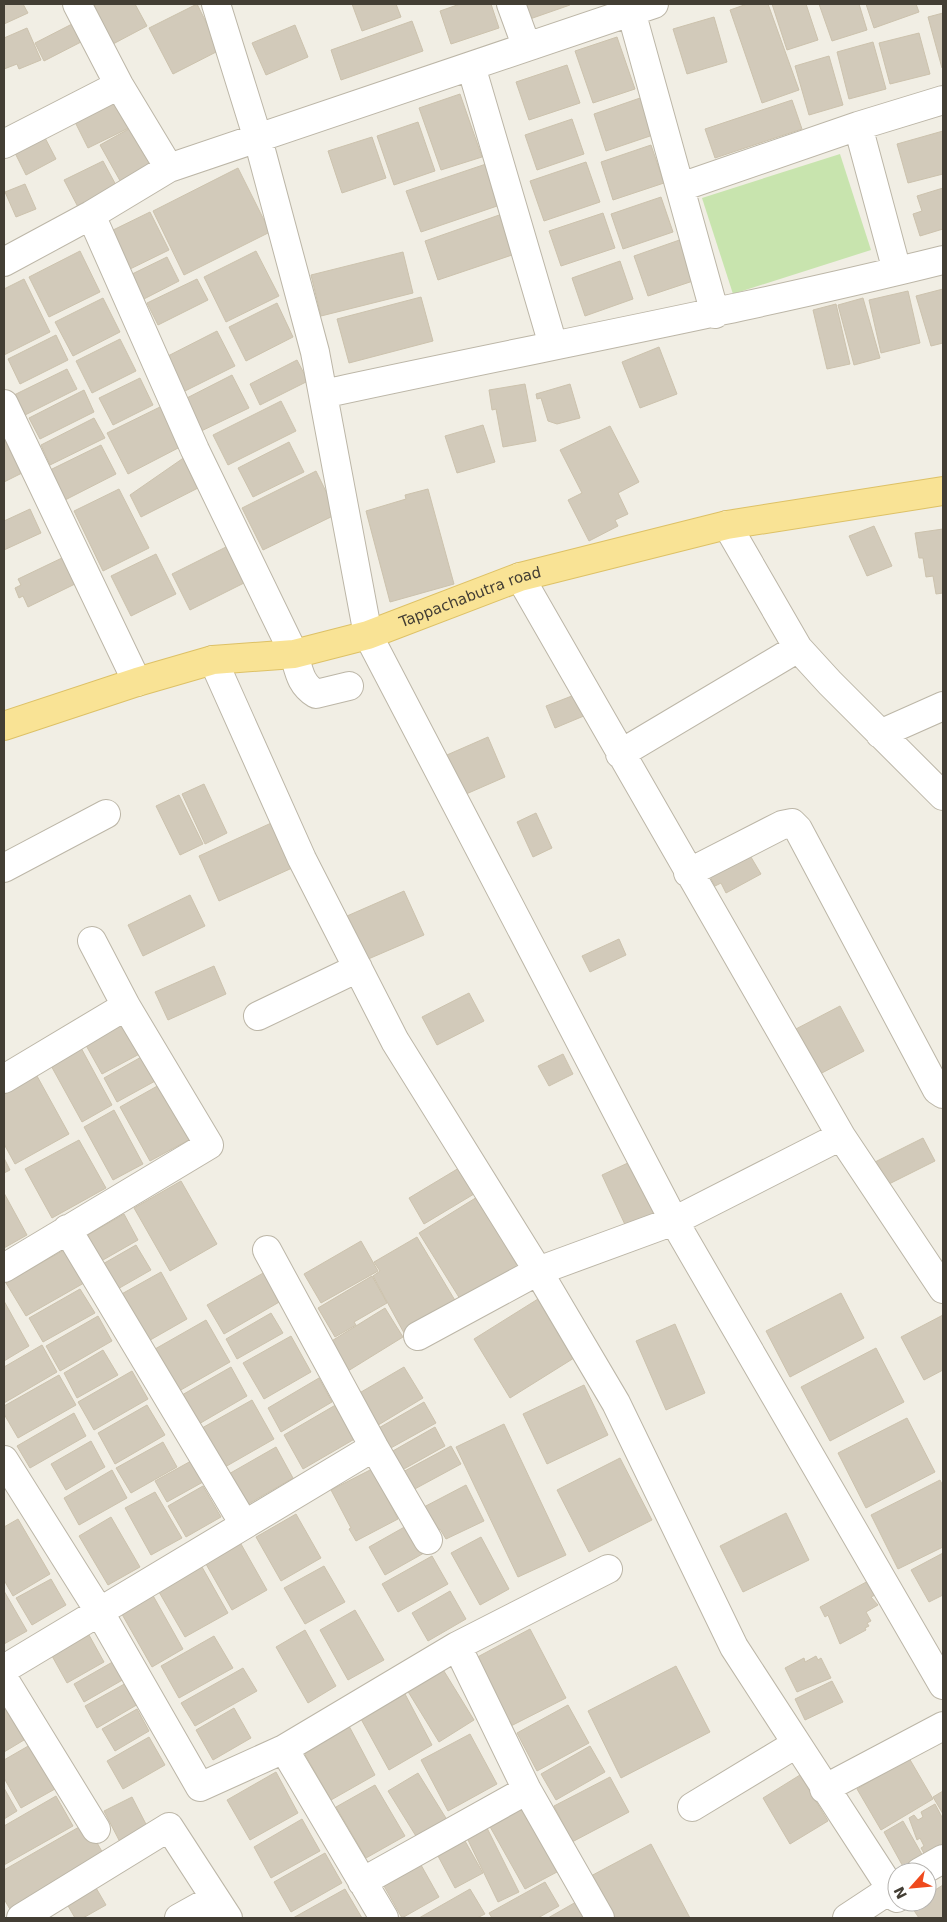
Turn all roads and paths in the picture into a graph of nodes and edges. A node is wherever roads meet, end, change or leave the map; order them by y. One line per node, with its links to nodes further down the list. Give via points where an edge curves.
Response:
1 (77, 4): 7 (street)
2 (216, 4): 10 (street)
3 (511, 4): 5 (street)
4 (642, 8): 5 (street); 13 (street)
5 (526, 45): 6 (street)
6 (471, 66): 10 (street); 19 (street)
7 (119, 85): 11 (street); 12 (street)
8 (943, 100): 9 (street)
9 (858, 126): 13 (street); 17 (street)
10 (258, 139): 12 (street); 20 (street, via 315,352)
11 (4, 144)
12 (169, 168): 14 (street)
13 (681, 187): 18 (street)
14 (92, 215): 16 (street); 27 (street, via 195,450)
15 (943, 260): 17 (street)
16 (4, 262)
17 (897, 271): 18 (street)
18 (715, 314): 19 (street)
19 (553, 344): 20 (street)
20 (323, 394): 25 (street)
21 (4, 404): 29 (street)
22 (943, 491): 23 (main road, Tappachabutra road)
23 (727, 525): 24 (main road, Tappachabutra road); 26 (street)
24 (520, 577): 25 (main road, Tappachabutra road); 34 (street)
25 (368, 635): 27 (main road, Tappachabutra road); 46 (street)
26 (798, 648): 33 (street); 34 (street)
27 (294, 654): 28 (main road, Tappachabutra road); 30 (street, via 301,679 316,694)
28 (214, 660): 29 (main road, Tappachabutra road); 40 (street, via 302,858)
29 (137, 682): 32 (main road, Tappachabutra road)
30 (349, 686)
31 (943, 706): 33 (street)
32 (4, 726)
33 (880, 734): 35 (street)
34 (620, 754): 38 (street)
35 (943, 796)
36 (106, 814): 37 (street)
37 (4, 868)
38 (688, 873): 44 (street, via 782,825 792,823 798,828 937,1090); 45 (street)
39 (92, 940): 41 (street)
40 (358, 968): 42 (street); 50 (street, via 395,1040)
41 (126, 1006): 43 (street); 47 (street, via 209,1145)
42 (258, 1016)
43 (4, 1079)
44 (943, 1094)
45 (841, 1136): 46 (street); 51 (street)
46 (674, 1221): 50 (street); 62 (street)
47 (67, 1229): 49 (street); 55 (street)
48 (267, 1250): 53 (street)
49 (4, 1268)
50 (538, 1271): 52 (street); 64 (street, via 616,1403 734,1647)
51 (943, 1290)
52 (418, 1336)
53 (374, 1447): 55 (street); 56 (street)
54 (5, 1464): 58 (street)
55 (244, 1524): 58 (street)
56 (428, 1540)
57 (608, 1569): 59 (street)
58 (99, 1611): 60 (street); 65 (street, via 200,1788)
59 (457, 1646): 65 (street); 67 (street)
60 (4, 1669)
61 (4, 1678): 69 (street)
62 (943, 1684)
63 (943, 1726): 66 (street)
64 (796, 1744): 66 (street); 68 (street)
65 (284, 1748): 71 (street)
66 (824, 1789): 70 (street)
67 (527, 1790): 71 (street); 77 (street)
68 (692, 1807)
69 (96, 1829)
70 (887, 1880)
71 (362, 1882): 76 (street)
72 (887, 1898): 78 (street)
73 (221, 1908): 74 (street, via 170,1827); 75 (street)
74 (21, 1918)
75 (179, 1918)
76 (384, 1918)
77 (600, 1918)
78 (847, 1918)

